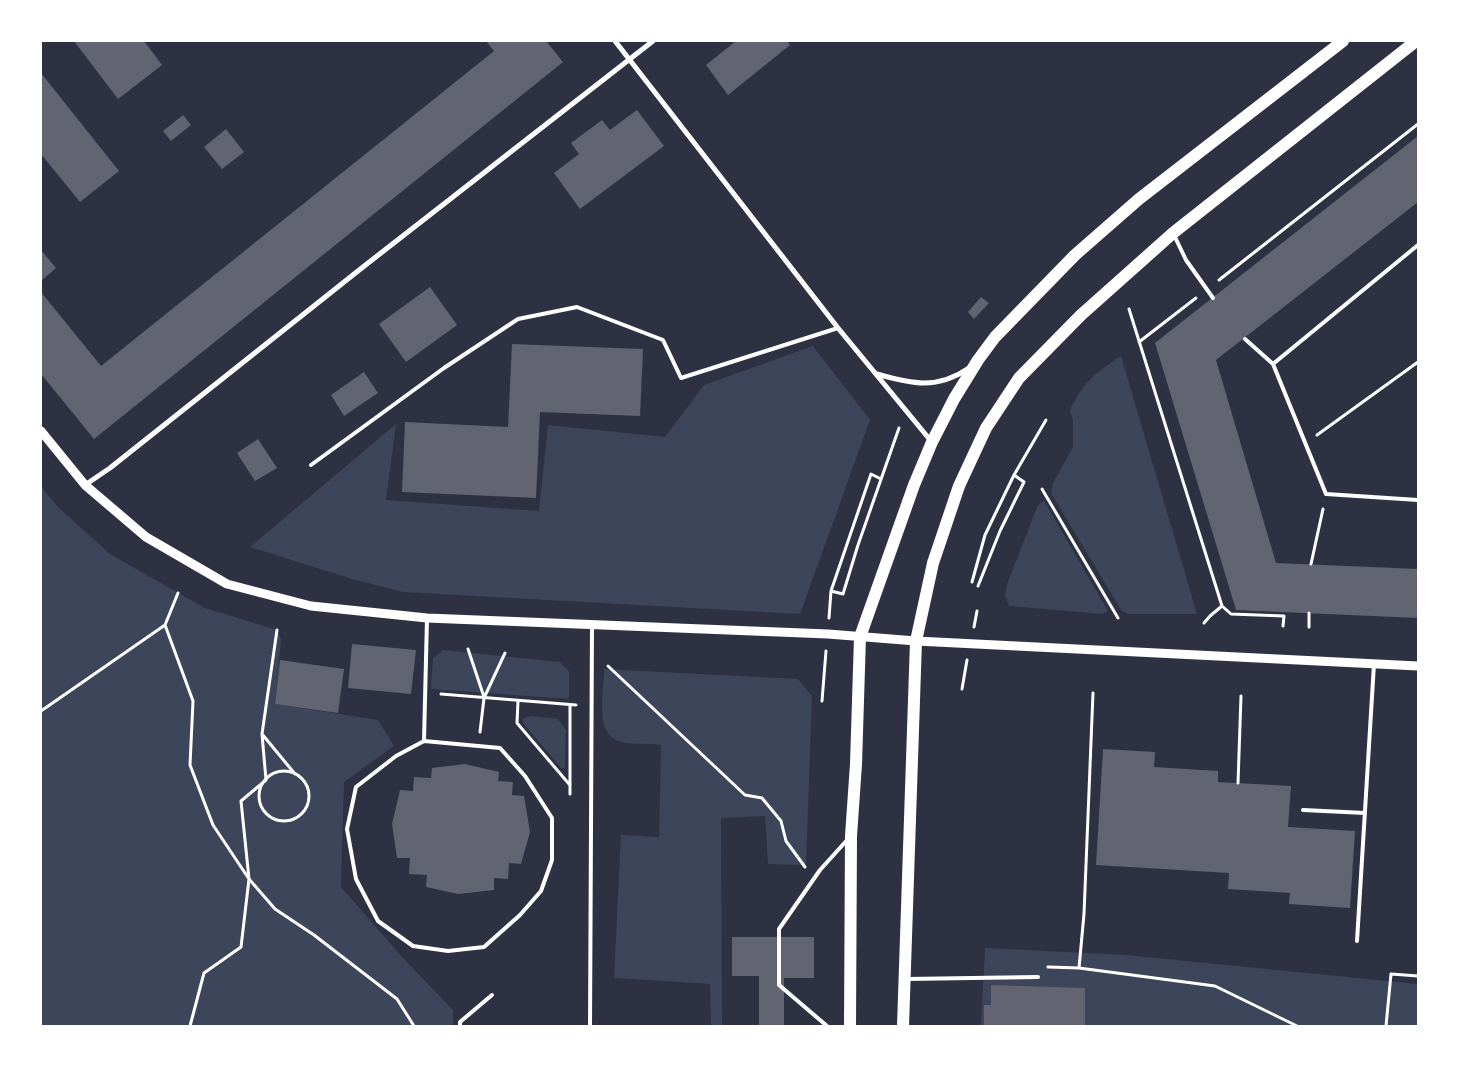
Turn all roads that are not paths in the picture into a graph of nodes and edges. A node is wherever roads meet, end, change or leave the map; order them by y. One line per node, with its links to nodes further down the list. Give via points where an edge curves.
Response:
1 (615, 41): 5 (street)
2 (653, 41): 5 (street)
3 (1343, 41): 11 (main road, via 1139,199 1069,262 995,337)
4 (1416, 41): 6 (main road)
5 (629, 59): 9 (street); 17 (street)
6 (1173, 233): 8 (lane, via 1186,260); 22 (main road, via 1081,315 1019,378 986,428 959,486 933,564)
7 (1418, 245): 12 (lane)
8 (1213, 298)
9 (838, 328): 13 (street); 16 (lane, via 681,378 663,340 577,306 518,319 444,368)
10 (1245, 339): 12 (lane)
11 (978, 360): 13 (street, via 951,379 934,384); 15 (main road)
12 (1273, 364): 18 (lane, via 1326,494)
13 (876, 374): 15 (street)
14 (41, 431): 17 (street)
15 (932, 442): 21 (main road)
16 (311, 465)
17 (85, 485): 19 (street, via 146,537 227,584 311,606)
18 (1418, 500)
19 (426, 618): 20 (street); 25 (lane)
20 (592, 625): 21 (street); 34 (lane)
21 (860, 637): 22 (street); 28 (main road)
22 (916, 641): 23 (street); 31 (main road)
23 (1374, 664): 24 (street); 27 (lane)
24 (1418, 666)
25 (424, 741): 25 (lane, via 396,756 356,787 347,829 356,879 378,921 413,946 448,951 484,947 541,891 552,860 552,818 525,776 500,748)
26 (1303, 810): 27 (lane)
27 (1364, 813): 29 (lane)
28 (851, 836): 35 (lane, via 820,870 779,929 779,985); 36 (main road)
29 (1357, 941)
30 (1038, 977): 31 (lane)
31 (904, 979): 37 (main road)
32 (492, 995): 33 (lane, via 460,1022)
33 (460, 1026)
34 (590, 1026)
35 (827, 1026)
36 (850, 1026)
37 (903, 1026)

